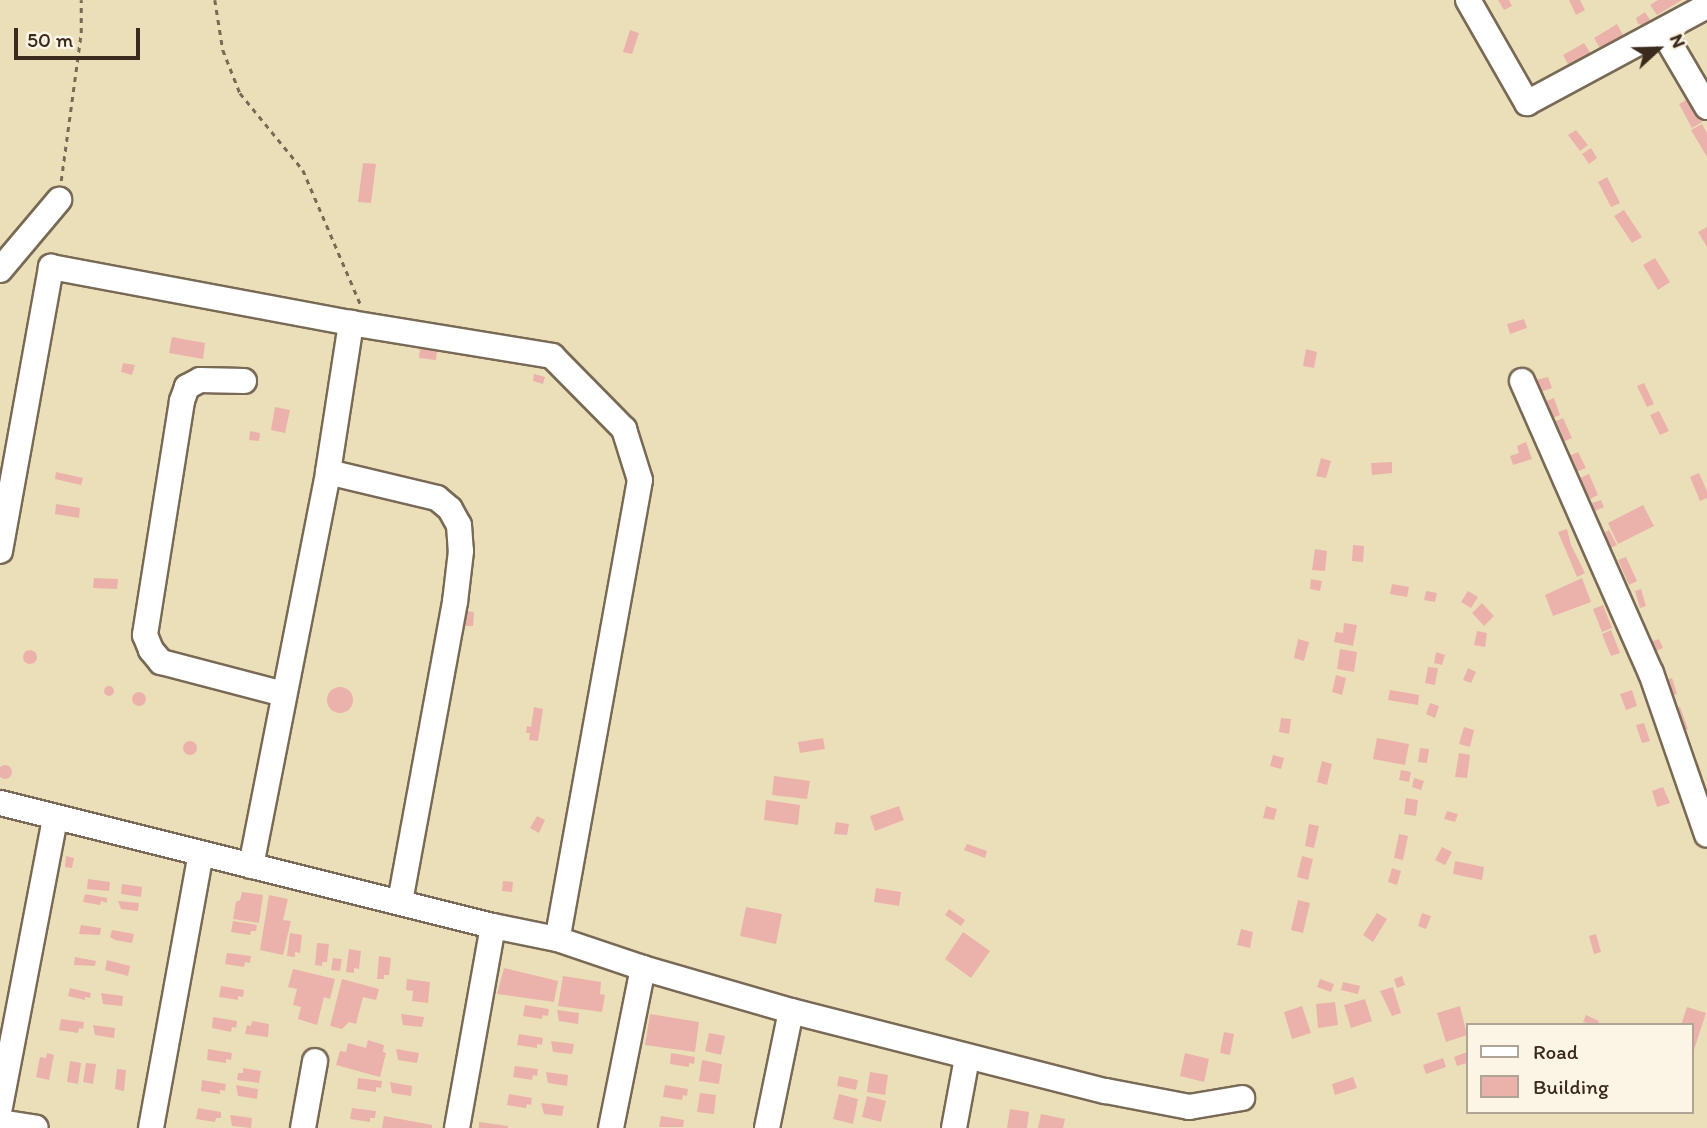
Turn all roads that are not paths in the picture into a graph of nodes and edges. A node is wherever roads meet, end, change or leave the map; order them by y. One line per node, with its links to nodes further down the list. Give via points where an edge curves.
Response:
1 (1468, 0): 3 (street, via 1527,103)
2 (1707, 6): 3 (street)
3 (1663, 32): 4 (street)
4 (1707, 107)
5 (59, 200): 6 (street)
6 (0, 271)
7 (360, 324): 10 (street); 11 (street, via 51,267); 20 (street, via 552,356 624,429 640,480)
8 (244, 381): 12 (street, via 200,380 187,387 145,635 161,662)
9 (1522, 381): 15 (street, via 1651,673)
10 (328, 472): 12 (street); 18 (street, via 437,498 459,525 455,602)
11 (0, 551)
12 (284, 694): 17 (street)
13 (0, 803): 14 (street)
14 (55, 818): 16 (street); 26 (street)
15 (1707, 835)
16 (201, 854): 17 (street); 29 (street)
17 (251, 866): 18 (street)
18 (400, 901): 19 (street)
19 (493, 926): 20 (street); 31 (street)
20 (557, 939): 21 (street)
21 (643, 968): 22 (street); 32 (street)
22 (790, 1011): 23 (street); 33 (street)
23 (967, 1058): 25 (street, via 1189,1107); 34 (street)
24 (315, 1061): 30 (street)
25 (1242, 1098)
26 (0, 1107)
27 (0, 1122): 28 (street)
28 (36, 1128)
29 (151, 1128)
30 (303, 1128)
31 (457, 1128)
32 (611, 1128)
33 (767, 1128)
34 (954, 1128)

